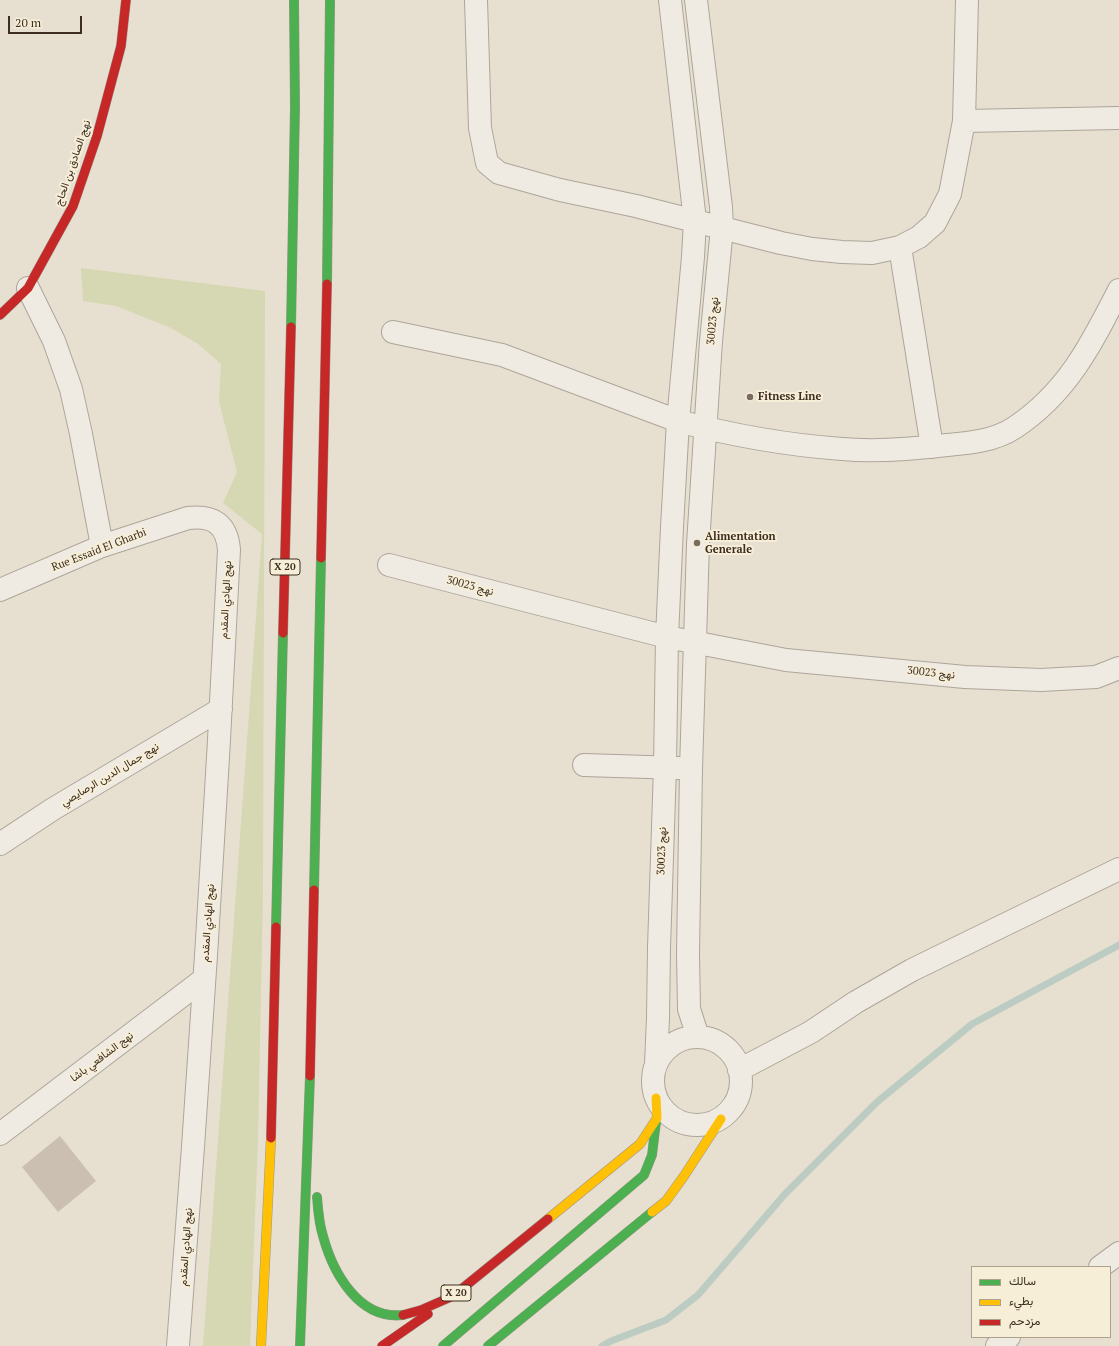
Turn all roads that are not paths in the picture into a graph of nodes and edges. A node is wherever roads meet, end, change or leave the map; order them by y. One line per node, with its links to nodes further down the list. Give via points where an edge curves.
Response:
1 (126, 0): 13 (main road, نهج الصادق بن الحاج, via 121,46 97,136 74,206)
2 (294, 0): 46 (main road, X 20, via 292,283 271,1134)
3 (330, 0): 39 (main road, X 20, via 327,304)
4 (476, 0): 10 (street, via 480,128 487,163 499,173 560,190)
5 (670, 0): 10 (street, نهج 30023)
6 (696, 0): 11 (street, نهج 30023)
7 (967, 0): 9 (street)
8 (1119, 118): 9 (street)
9 (964, 121): 12 (street, via 950,194 935,223 919,237)
10 (695, 221): 11 (street); 17 (street, نهج 30023)
11 (722, 228): 12 (street, via 812,249 872,253); 18 (street, نهج 30023)
12 (900, 247): 19 (street)
13 (28, 288): 15 (main road, نهج الصادق بن الحاج); 21 (street, via 54,341 71,389)
14 (1119, 290): 19 (street, via 1092,342 1073,372 1052,397 1013,428 996,437)
15 (0, 315)
16 (393, 332): 17 (street, via 502,355)
17 (678, 421): 18 (street); 24 (street, نهج 30023)
18 (706, 429): 19 (street, via 842,449 888,450); 25 (street, نهج 30023, via 698,544)
19 (932, 447)
20 (200, 517): 21 (street, Rue Essaid El Gharbi, via 188,518); 27 (street, نهج الهادي المقدم, via 213,520 223,527 228,538)
21 (102, 546): 23 (street, Rue Essaid El Gharbi)
22 (389, 565): 24 (street, نهج 30023)
23 (0, 590)
24 (667, 637): 25 (street, نهج 30023); 29 (street, نهج 30023)
25 (696, 643): 26 (street, نهج 30023, via 786,660 965,677 1041,680 1096,677); 30 (street, نهج 30023)
26 (1119, 668)
27 (221, 709): 31 (street, نهج جمال الدين الرصايصي, via 53,809); 33 (street, نهج الهادي المقدم)
28 (584, 765): 29 (street)
29 (664, 767): 30 (street); 35 (street, نهج 30023)
30 (691, 769): 34 (street, نهج 30023, via 689,1009)
31 (0, 844)
32 (1119, 869): 36 (street, via 912,970 856,1002 811,1032)
33 (204, 979): 40 (street, نهج الشافعي باشا); 45 (street, نهج الهادي المقدم)
34 (698, 1037): 35 (street, via 685,1038 673,1044 662,1053); 36 (street, via 712,1039 724,1046 734,1057)
35 (656, 1064): 37 (street, via 653,1075)
36 (739, 1070): 38 (street, via 741,1085 737,1100)
37 (656, 1108): 38 (street, via 688,1124 702,1125); 43 (main road, X 20, via 640,1144); 49 (main road, via 653,1153 644,1175)
38 (721, 1119): 50 (main road, via 666,1201)
39 (309, 1130): 43 (main road, X 20, via 320,1226 331,1261 358,1301 371,1311 387,1316 404,1315); 47 (main road, X 20)
40 (0, 1134)
41 (1119, 1253): 42 (street)
42 (1101, 1266)
43 (453, 1296): 48 (main road)
44 (1008, 1338): 51 (street)
45 (178, 1346)
46 (261, 1346)
47 (300, 1346)
48 (382, 1346)
49 (443, 1346)
50 (488, 1346)
51 (997, 1346)

